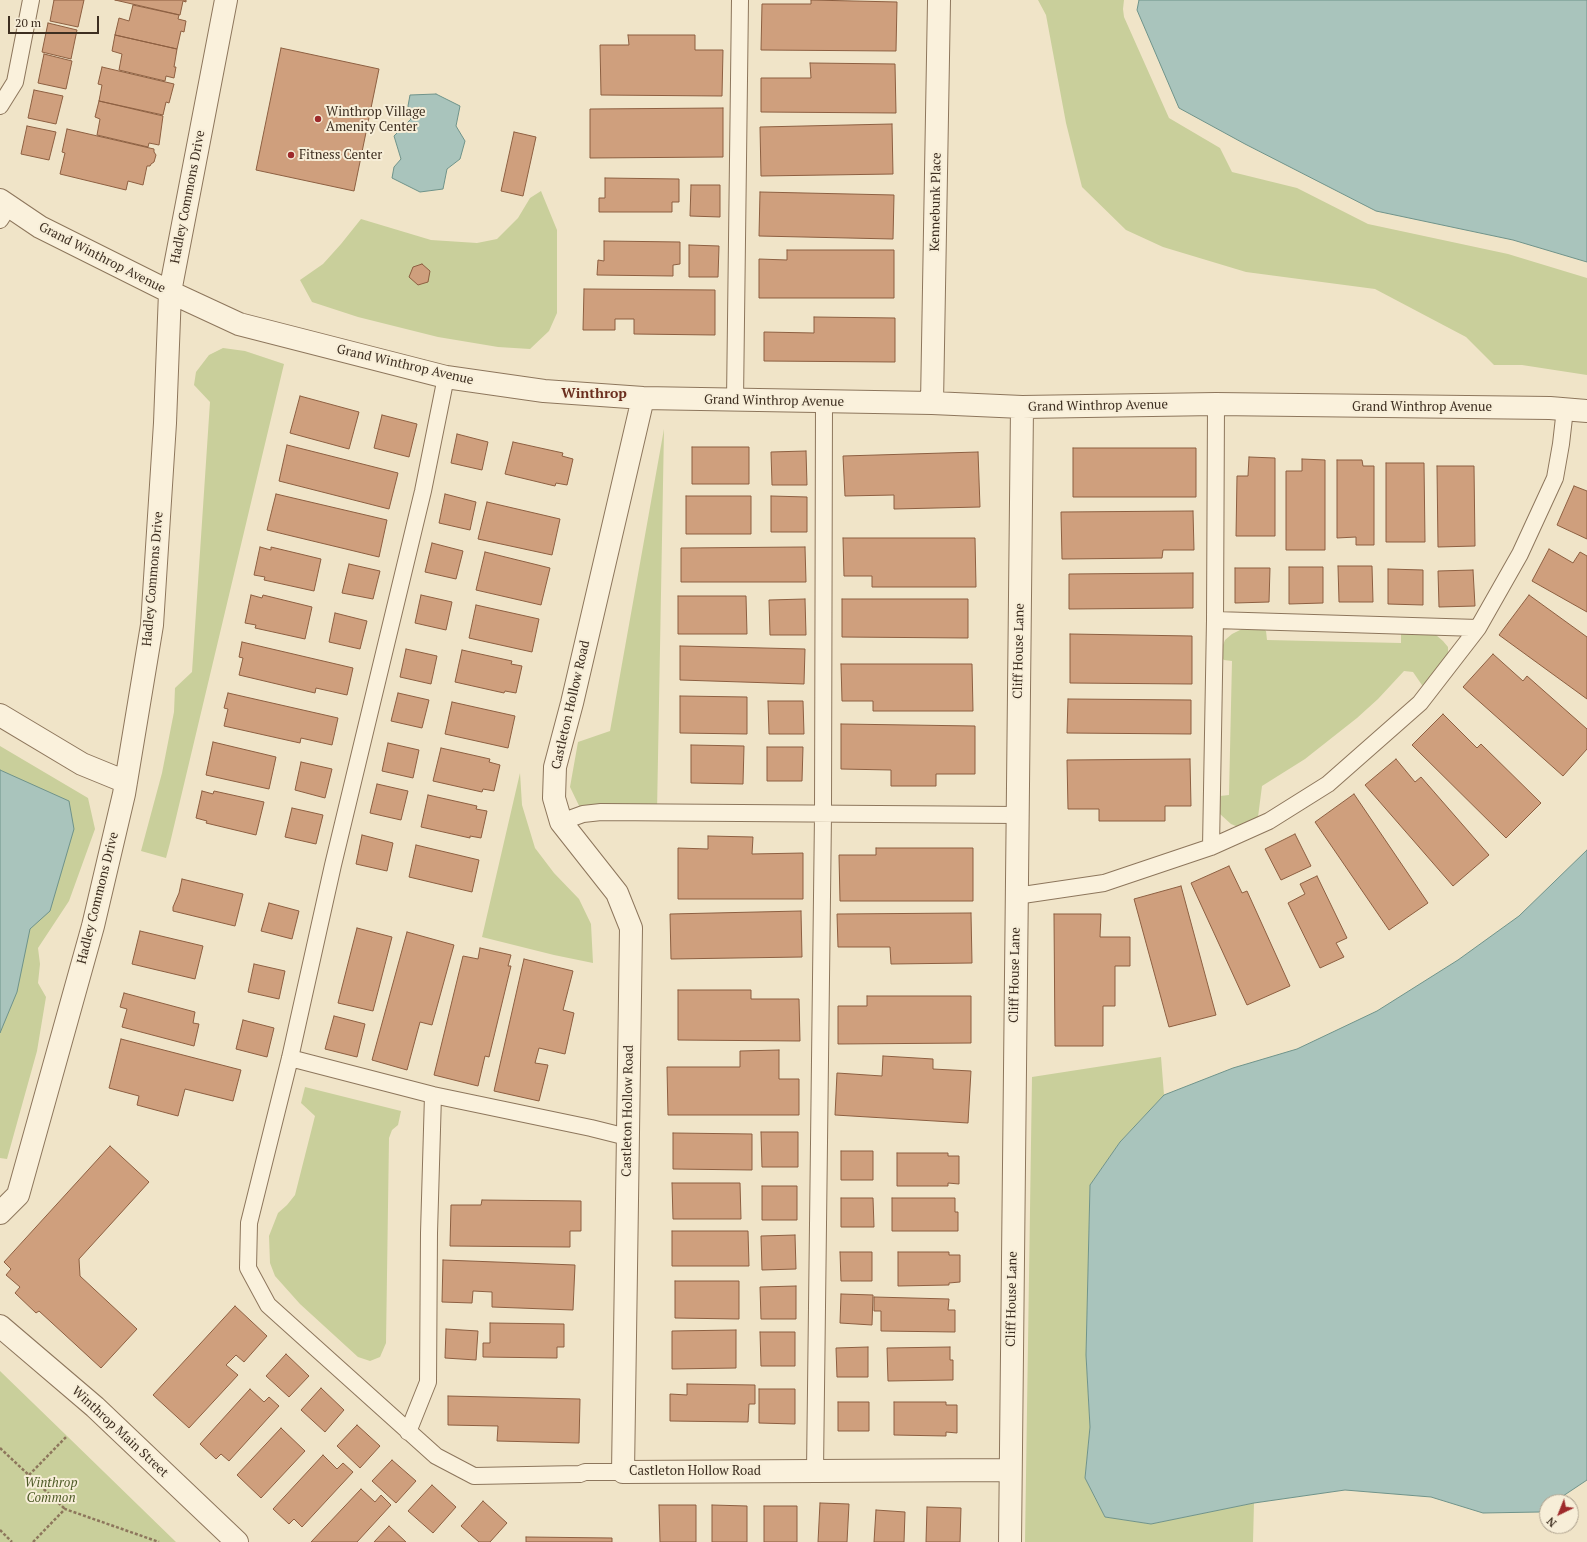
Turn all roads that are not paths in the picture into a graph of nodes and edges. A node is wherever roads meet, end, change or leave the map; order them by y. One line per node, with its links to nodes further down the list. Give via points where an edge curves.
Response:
1 (31, 0): 5 (lane, via 15,82)
2 (226, 0): 7 (street, Hadley Commons Drive)
3 (740, 0): 10 (lane)
4 (939, 0): 12 (street, Kennebunk Place)
5 (0, 106)
6 (3, 209): 7 (street, Grand Winthrop Avenue)
7 (170, 292): 8 (street, Grand Winthrop Avenue, via 239,324); 20 (street, Hadley Commons Drive, via 165,423 152,625)
8 (446, 377): 9 (street, Grand Winthrop Avenue, via 544,391); 26 (lane, via 423,491 333,865)
9 (643, 398): 10 (street, Grand Winthrop Avenue); 23 (street, Castleton Hollow Road, via 555,766 554,798)
10 (735, 400): 11 (street, Grand Winthrop Avenue)
11 (824, 402): 12 (street, Grand Winthrop Avenue); 21 (lane)
12 (932, 403): 14 (street, Grand Winthrop Avenue)
13 (1216, 404): 14 (street, Grand Winthrop Avenue); 15 (street, Grand Winthrop Avenue); 17 (lane)
14 (1022, 408): 22 (street, Cliff House Lane)
15 (1565, 409): 16 (street, Grand Winthrop Avenue); 18 (lane, via 1555,478 1520,554)
16 (1587, 411)
17 (1215, 620): 18 (lane); 24 (lane)
18 (1478, 628): 24 (lane, via 1420,703 1328,784 1269,821)
19 (0, 715): 20 (street, via 82,764)
20 (126, 782): 29 (street, Hadley Commons Drive, via 93,926 18,1195)
21 (823, 814): 22 (lane); 23 (lane, via 601,812 583,814); 33 (lane)
22 (1017, 816): 25 (street, Cliff House Lane)
23 (561, 822): 28 (street, Castleton Hollow Road, via 617,894 631,928)
24 (1211, 847): 25 (lane, via 1104,883)
25 (1016, 896): 32 (street, Cliff House Lane)
26 (290, 1058): 27 (lane); 31 (lane, via 249,1223 248,1268 268,1305)
27 (433, 1095): 28 (lane); 31 (lane, via 428,1382)
28 (627, 1137): 34 (street, Castleton Hollow Road)
29 (0, 1213)
30 (0, 1326): 35 (street, Winthrop Main Street, via 95,1407)
31 (408, 1432): 34 (lane, via 436,1456 474,1476)
32 (1010, 1470): 33 (street, Castleton Hollow Road); 36 (street, Cliff House Lane)
33 (815, 1471): 34 (street, Castleton Hollow Road)
34 (623, 1472)
35 (234, 1541)
36 (1010, 1542)

